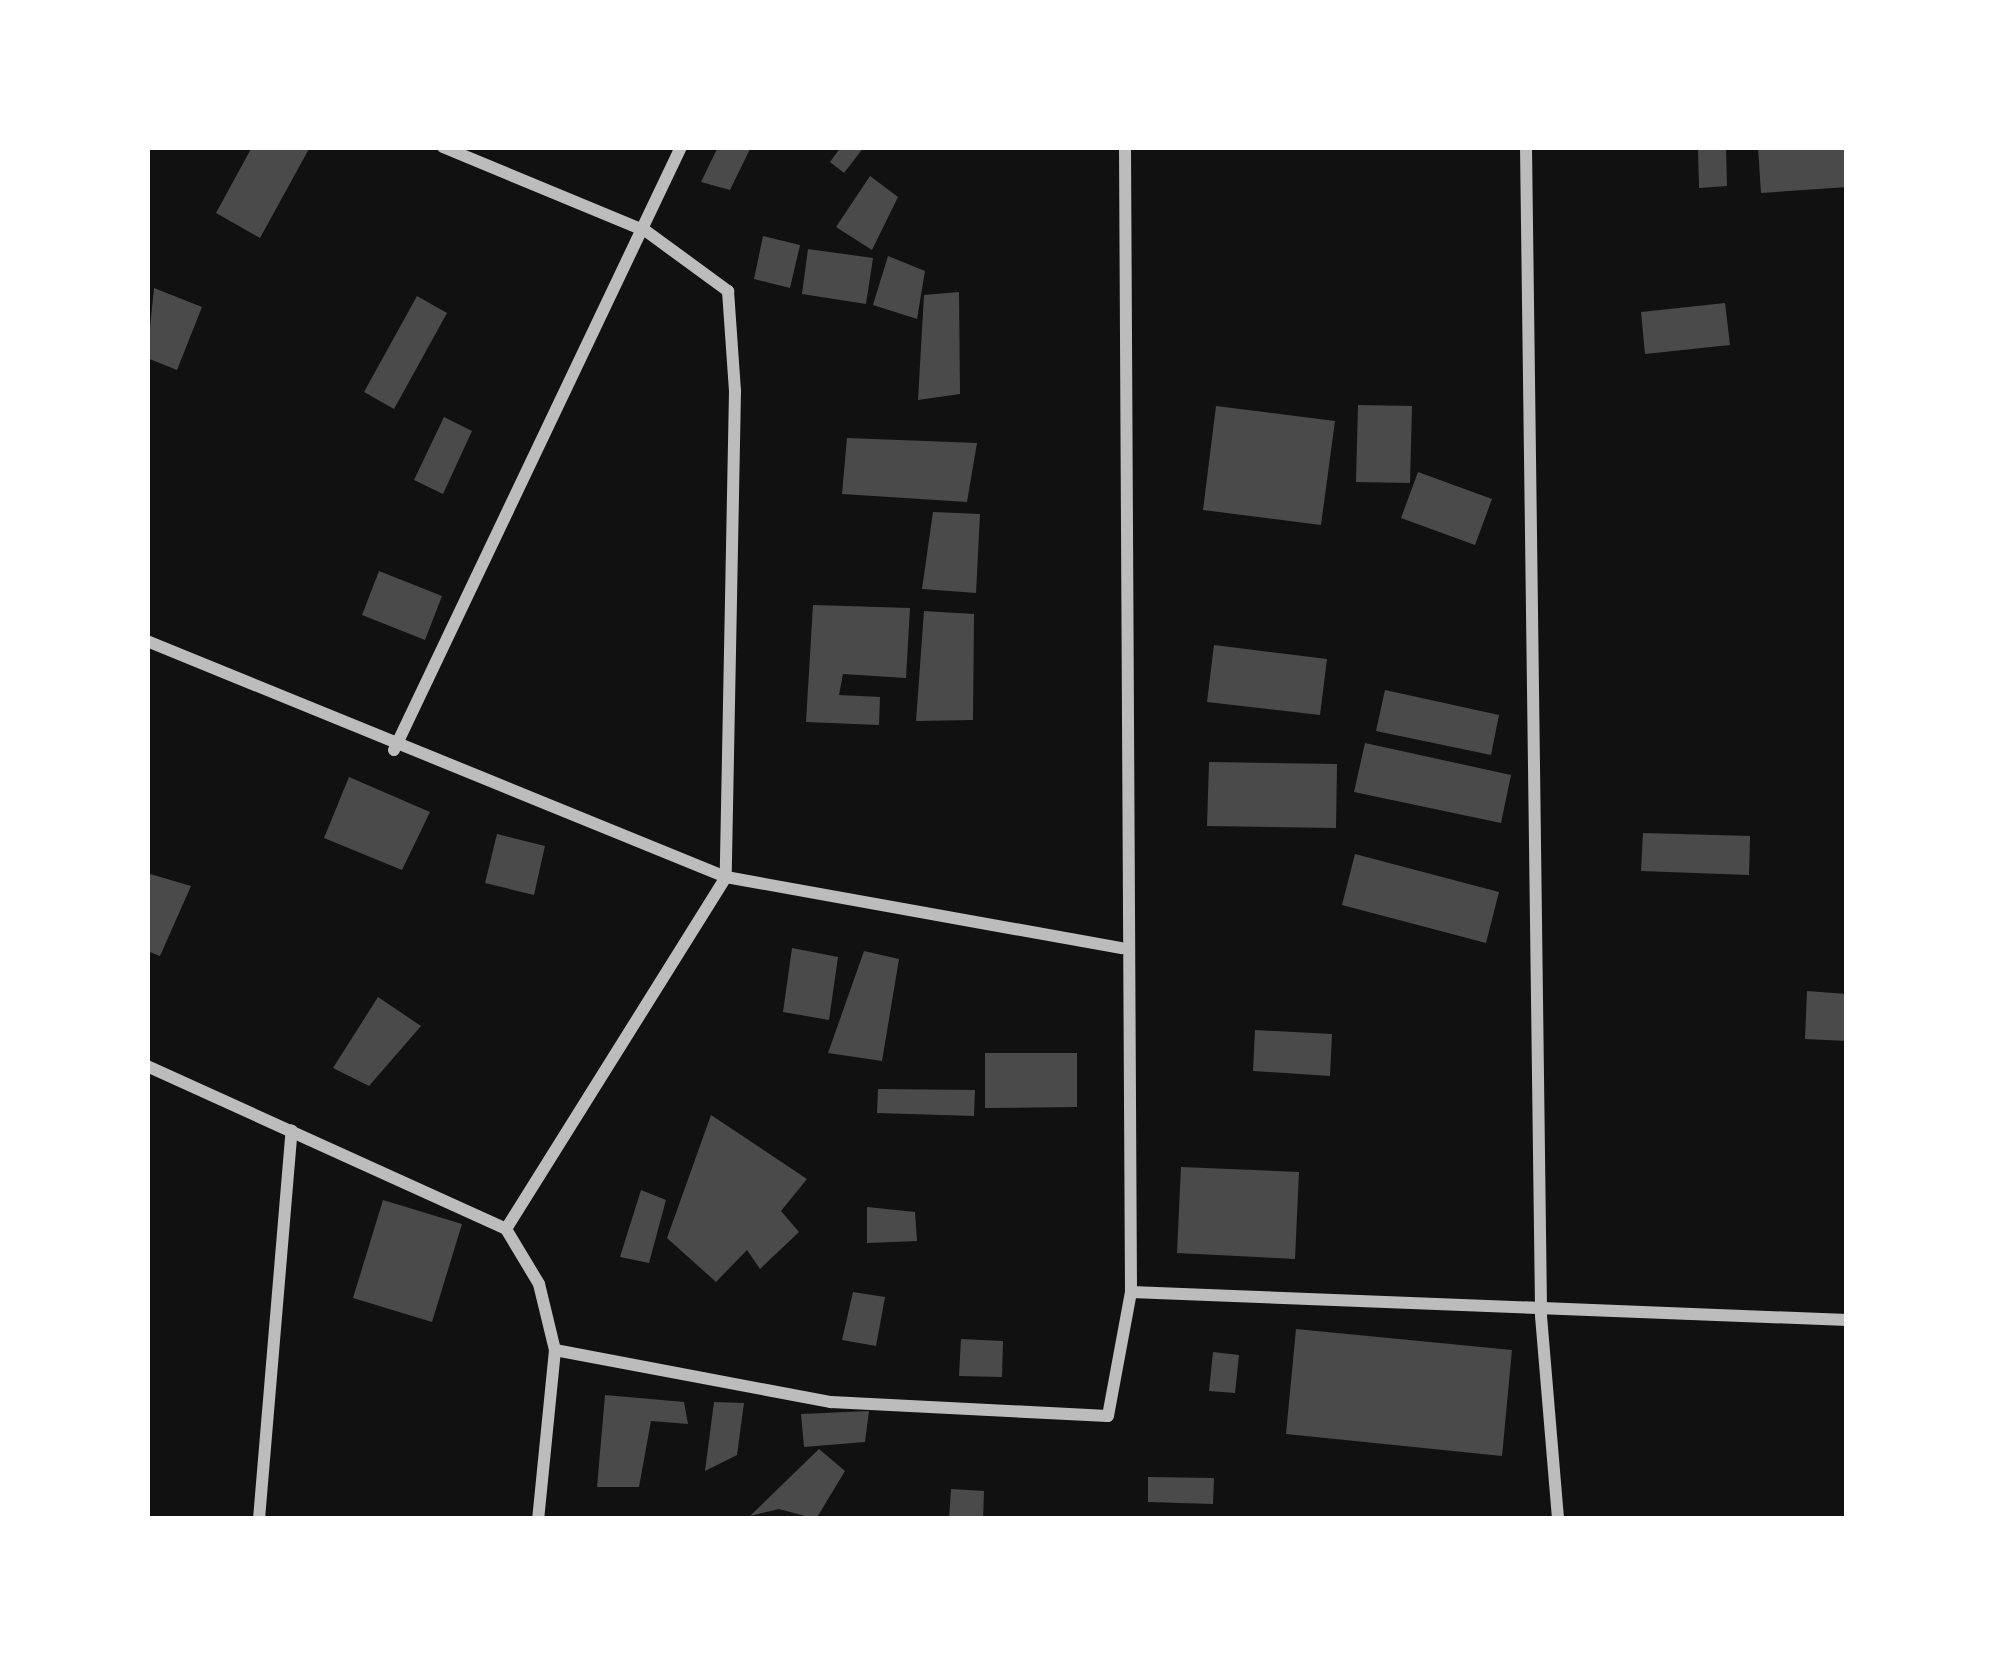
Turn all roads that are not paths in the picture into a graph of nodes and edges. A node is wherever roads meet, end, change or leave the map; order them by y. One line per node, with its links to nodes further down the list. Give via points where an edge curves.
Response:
1 (443, 147): 5 (street)
2 (681, 147): 5 (street)
3 (1126, 147): 9 (street)
4 (1526, 147): 14 (street)
5 (646, 231): 7 (street); 8 (street, via 728,291)
6 (147, 641): 7 (street)
7 (394, 750): 8 (street)
8 (726, 878): 9 (street); 12 (street)
9 (1121, 948): 13 (street)
10 (147, 1066): 11 (street)
11 (292, 1130): 12 (street); 17 (street)
12 (506, 1228): 16 (street, via 539,1284)
13 (1131, 1292): 14 (street); 16 (street, via 1108,1416 831,1402)
14 (1541, 1316): 15 (street); 19 (street)
15 (1847, 1320)
16 (555, 1350): 18 (street)
17 (259, 1519)
18 (538, 1519)
19 (1558, 1519)

